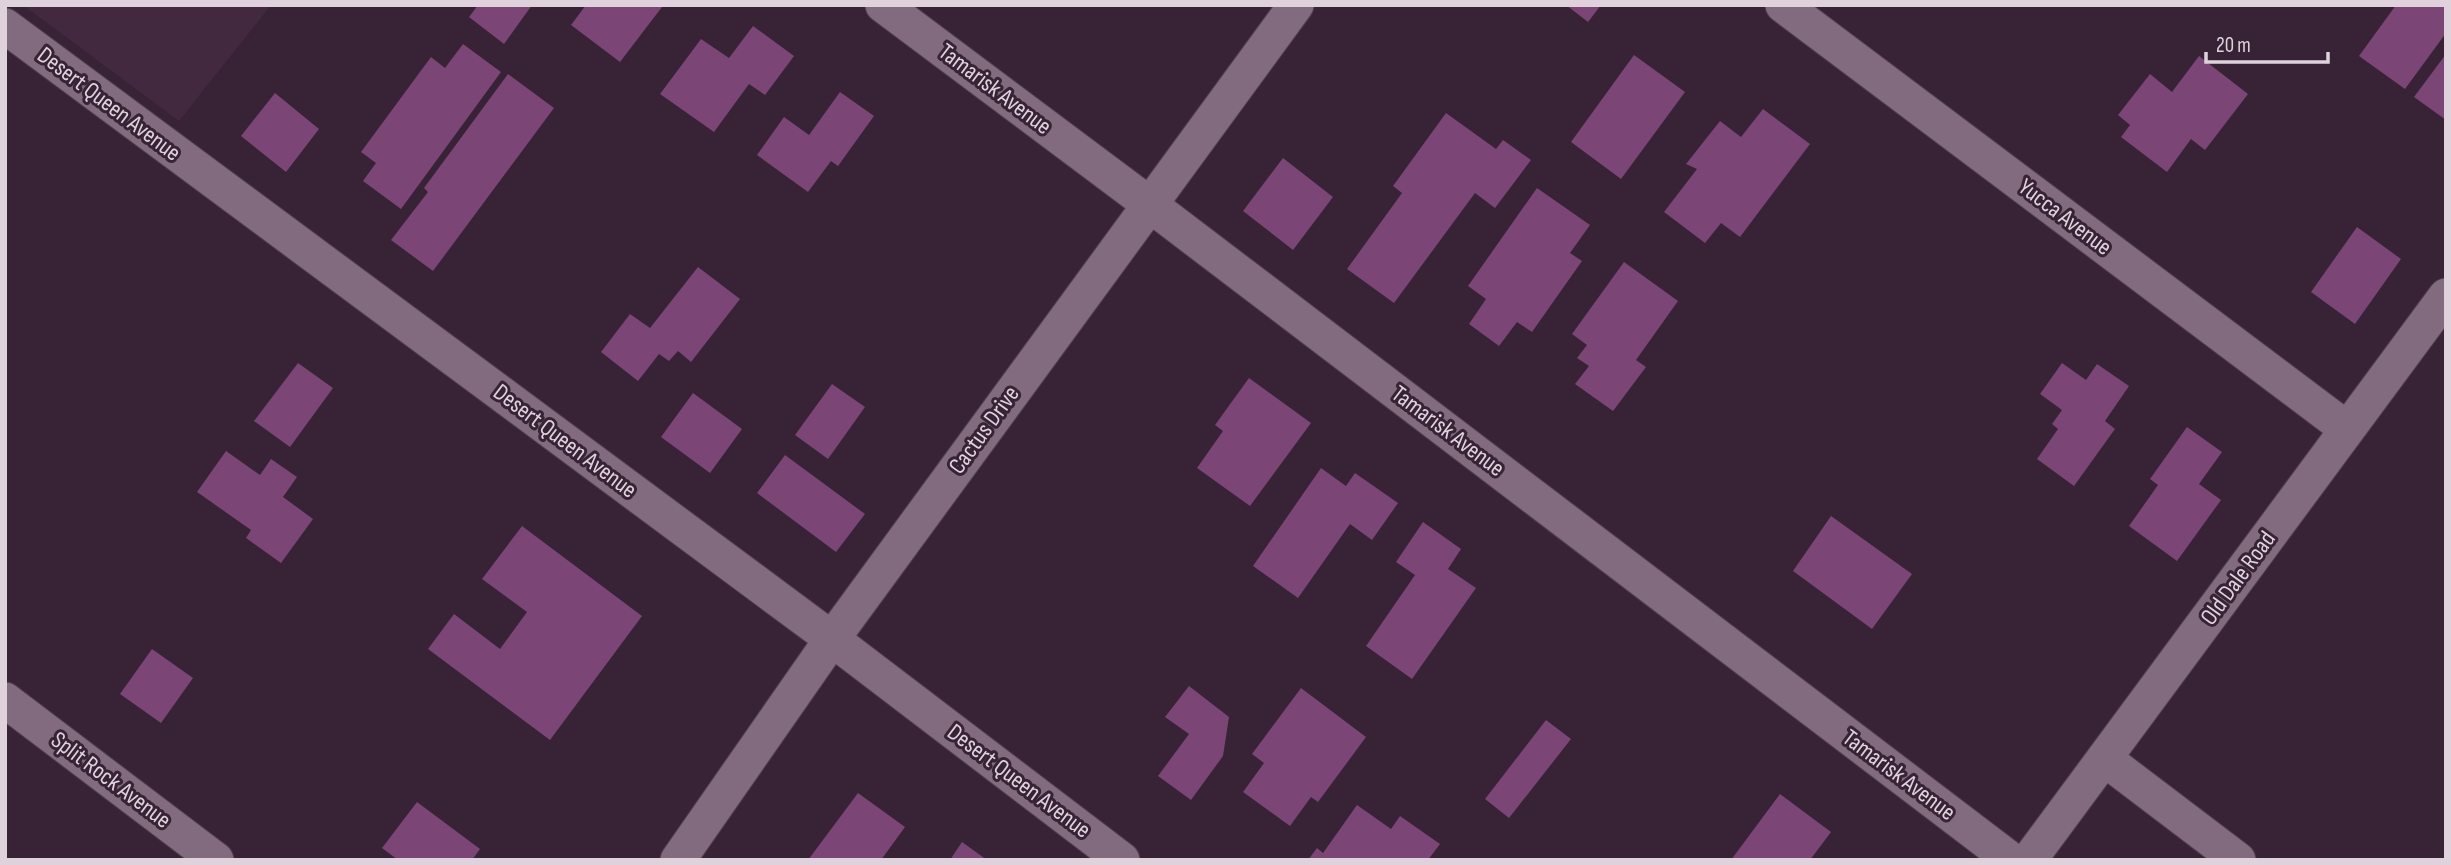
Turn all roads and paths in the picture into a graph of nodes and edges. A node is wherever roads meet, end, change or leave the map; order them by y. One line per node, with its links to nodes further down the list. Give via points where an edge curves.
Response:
1 (883, 5): 5 (street, Tamarisk Avenue)
2 (1296, 5): 5 (street, Cactus Drive)
3 (1783, 5): 7 (street, Yucca Avenue)
4 (5, 26): 8 (street, Desert Queen Avenue)
5 (1149, 204): 8 (street, Cactus Drive); 14 (street, Tamarisk Avenue)
6 (2446, 296): 7 (street, Old Dale Road)
7 (2347, 429): 10 (street, Old Dale Road)
8 (832, 639): 12 (street, Cactus Drive); 13 (street, Desert Queen Avenue)
9 (5, 700): 11 (street, Split Rock Avenue)
10 (2105, 759): 15 (street, Old Dale Road); 16 (street)
11 (216, 860)
12 (678, 860)
13 (1122, 860)
14 (2011, 860)
15 (2029, 860)
16 (2238, 860)

